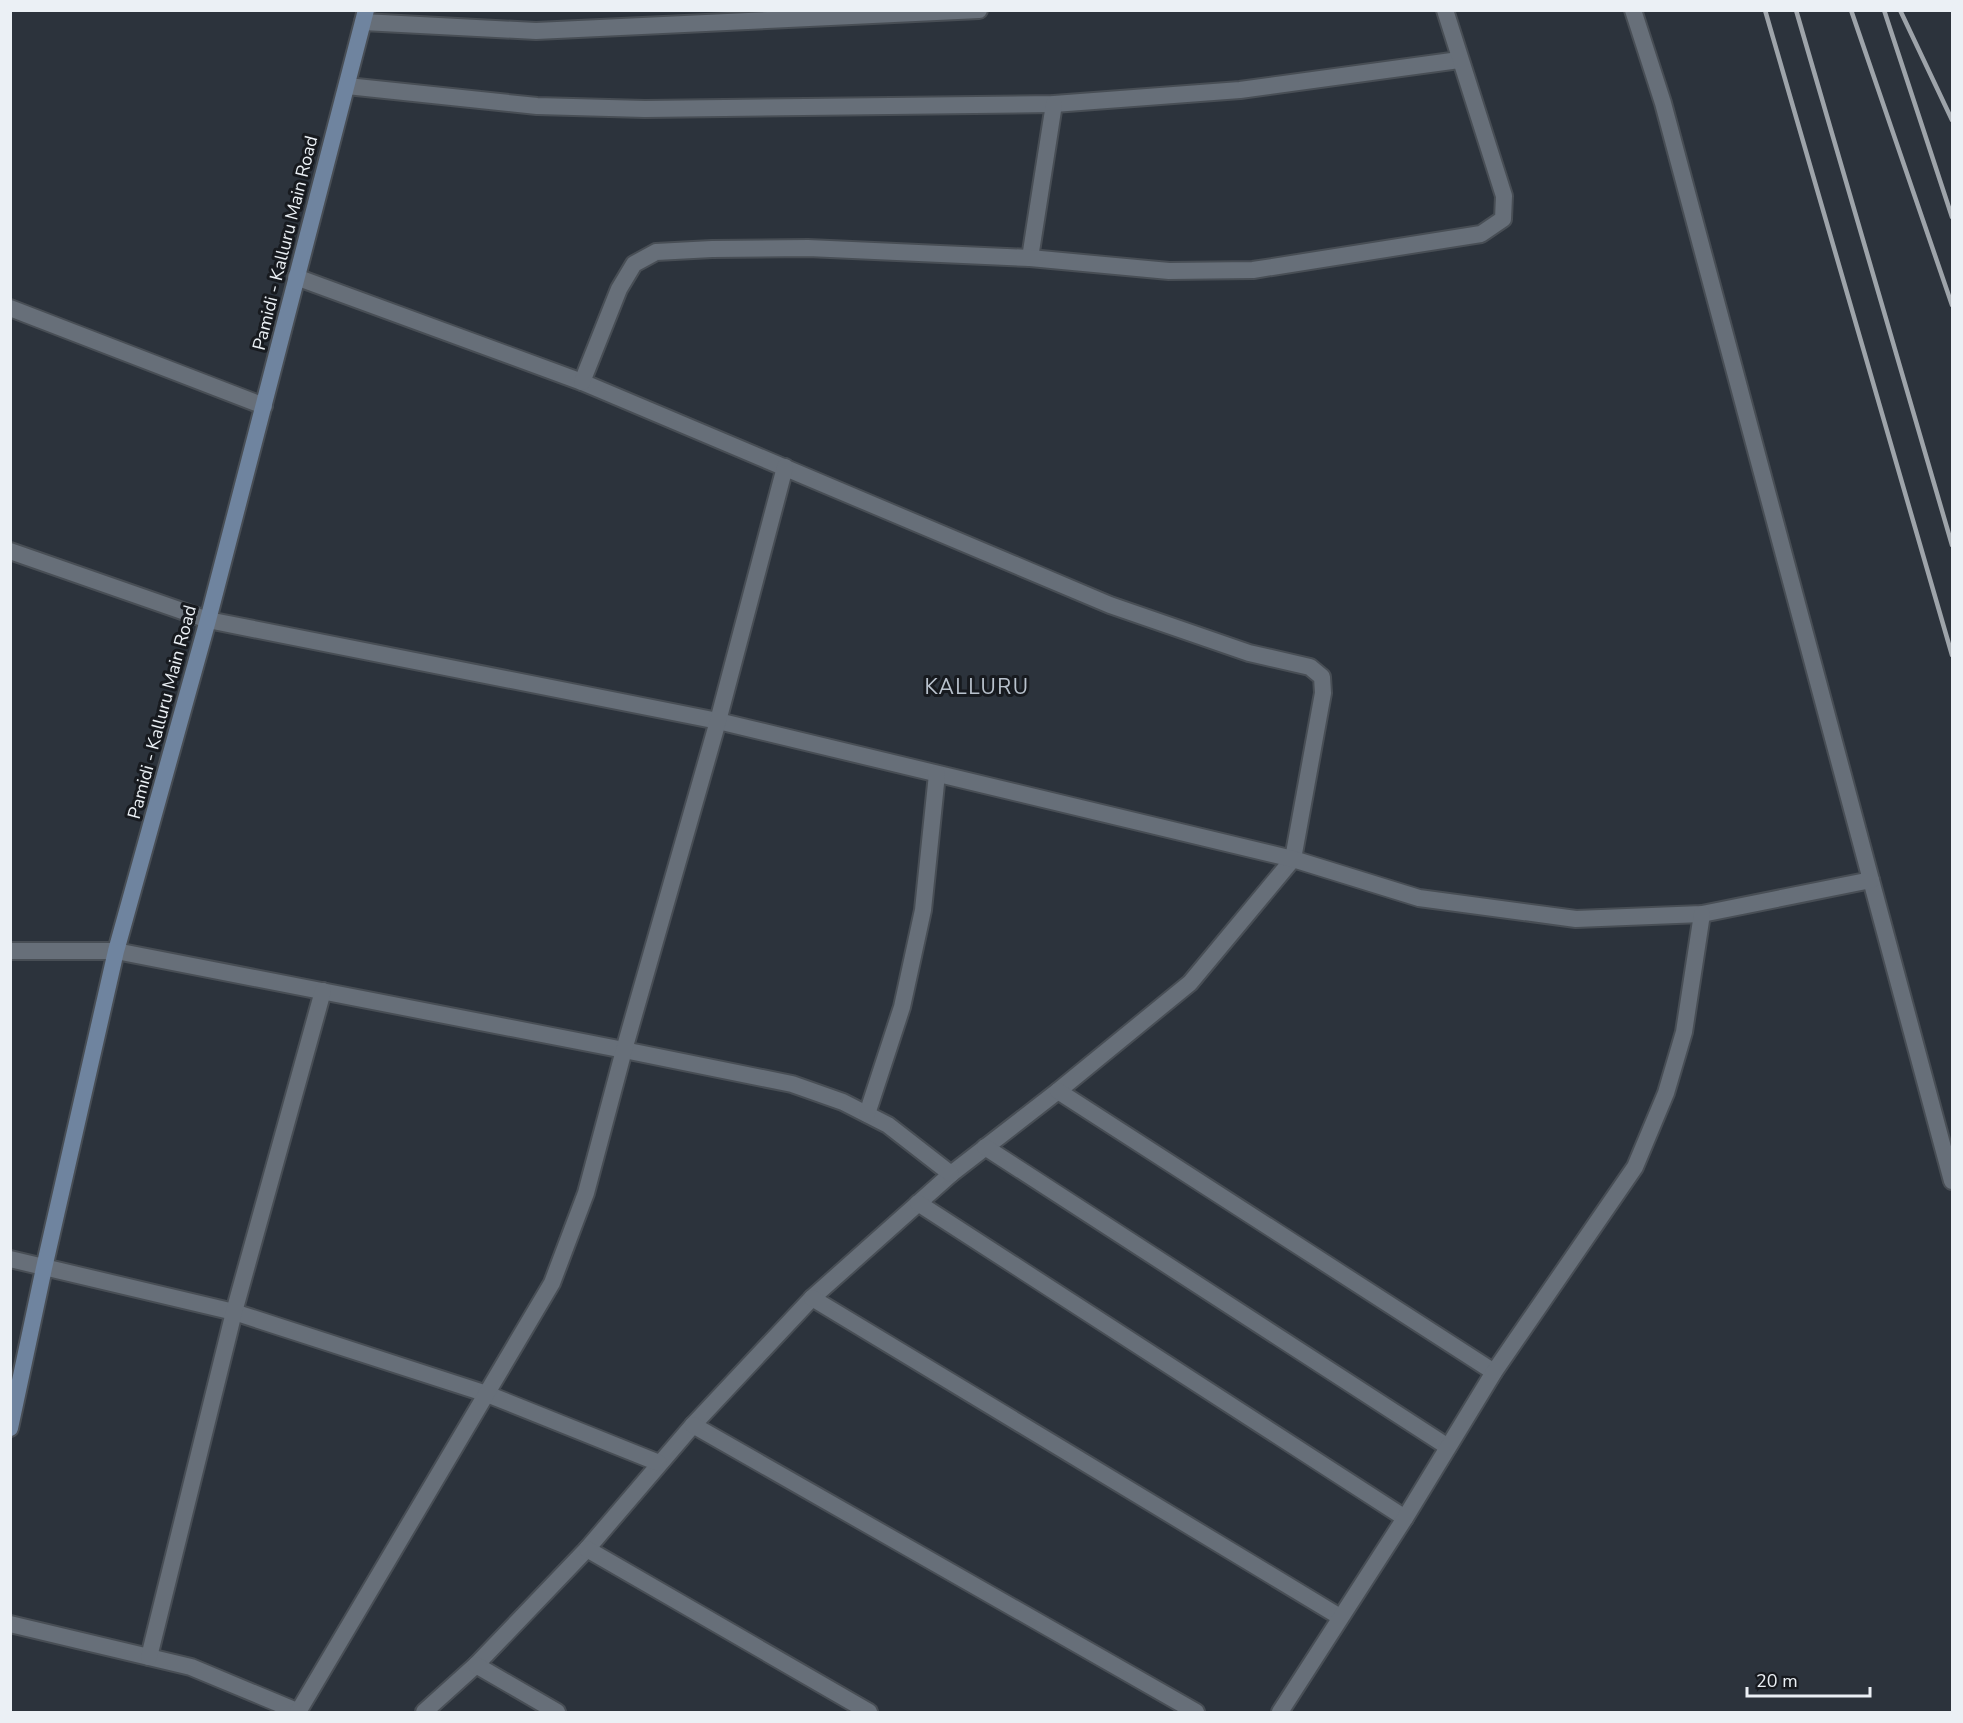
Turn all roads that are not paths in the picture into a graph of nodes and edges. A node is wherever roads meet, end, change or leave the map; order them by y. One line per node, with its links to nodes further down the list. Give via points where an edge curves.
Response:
1 (979, 10): 4 (street, via 536,31)
2 (1445, 10): 5 (street)
3 (1634, 10): 19 (street, via 1663,103)
4 (364, 16): 6 (main road, Pamidi - Kalluru Main Road)
5 (1459, 60): 7 (street, via 1240,90); 8 (street, via 1504,196 1503,219 1481,234 1253,270 1169,271)
6 (347, 86): 7 (street, via 537,106 645,109); 9 (main road, Pamidi - Kalluru Main Road)
7 (1054, 104): 8 (street)
8 (1030, 258): 11 (street, via 808,248 656,252 634,264 629,272)
9 (296, 277): 11 (street); 12 (main road, Pamidi - Kalluru Main Road)
10 (10, 308): 12 (street)
11 (582, 382): 13 (street)
12 (264, 406): 15 (main road, Pamidi - Kalluru Main Road)
13 (785, 467): 16 (street); 18 (street, via 1110,605 1249,652 1310,667 1322,677 1323,693)
14 (10, 551): 15 (street)
15 (208, 620): 16 (street); 22 (main road, Pamidi - Kalluru Main Road)
16 (718, 721): 17 (street); 24 (street)
17 (937, 774): 18 (street); 26 (street, via 923,909 902,1007)
18 (1293, 860): 20 (street, via 1419,898 1576,919); 25 (street, via 1190,983)
19 (1871, 880): 20 (street); 29 (street)
20 (1702, 914): 35 (street, via 1684,1032 1666,1093 1635,1167)
21 (10, 951): 22 (street)
22 (116, 951): 23 (street); 32 (main road, Pamidi - Kalluru Main Road)
23 (323, 991): 24 (street); 34 (street)
24 (624, 1050): 26 (street, via 792,1084); 36 (street, via 586,1193 552,1283)
25 (1058, 1091): 27 (street); 35 (street)
26 (867, 1114): 28 (street, via 888,1125)
27 (984, 1147): 28 (street); 39 (street)
28 (951, 1174): 30 (street)
29 (1953, 1181)
30 (918, 1203): 33 (street); 41 (street)
31 (10, 1259): 32 (street)
32 (45, 1268): 34 (street); 38 (main road, Pamidi - Kalluru Main Road)
33 (812, 1298): 37 (street); 43 (street)
34 (234, 1312): 36 (street); 45 (street)
35 (1494, 1372): 39 (street)
36 (487, 1394): 40 (street); 47 (street)
37 (693, 1425): 40 (street); 51 (street)
38 (10, 1428)
39 (1448, 1447): 41 (street)
40 (659, 1463): 42 (street)
41 (1405, 1518): 43 (street)
42 (586, 1550): 46 (street); 50 (street)
43 (1341, 1617): 52 (street)
44 (10, 1624): 45 (street)
45 (149, 1657): 47 (street, via 191,1667)
46 (476, 1665): 48 (street); 49 (street)
47 (298, 1712)
48 (424, 1713)
49 (557, 1713)
50 (869, 1713)
51 (1196, 1713)
52 (1280, 1713)

